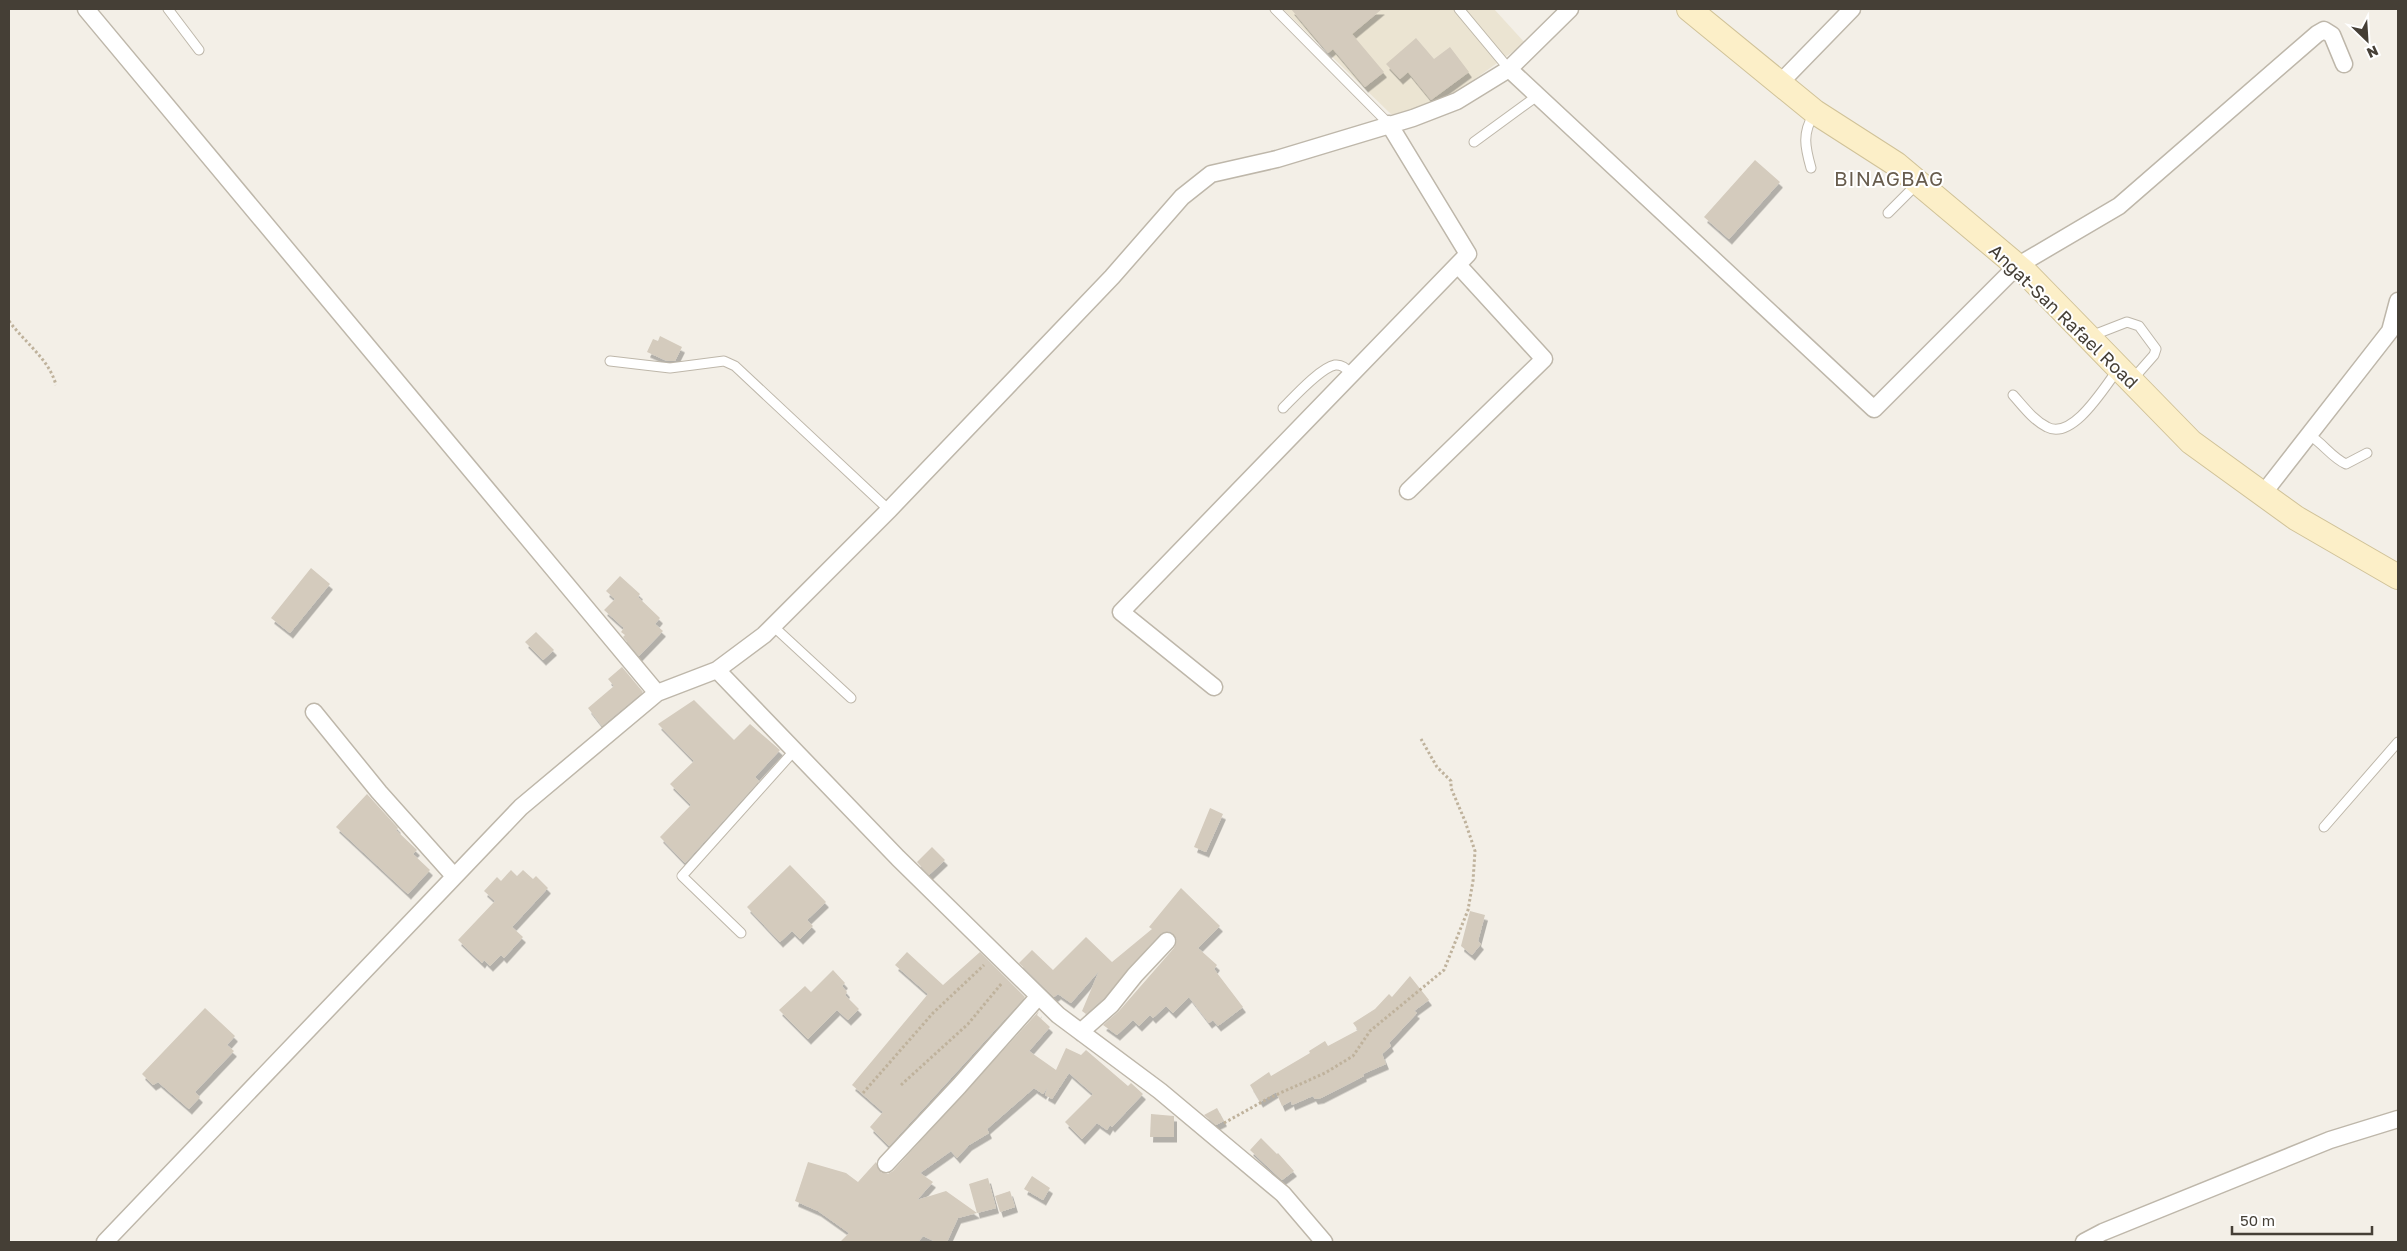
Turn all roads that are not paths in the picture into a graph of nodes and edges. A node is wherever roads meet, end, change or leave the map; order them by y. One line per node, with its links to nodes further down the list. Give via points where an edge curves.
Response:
1 (86, 9): 37 (street)
2 (168, 9): 8 (lane)
3 (1275, 9): 14 (lane)
4 (1459, 9): 10 (lane)
5 (1570, 9): 10 (street)
6 (1689, 9): 11 (main road, Angat-San Rafael Road)
7 (1852, 9): 11 (street)
8 (199, 50)
9 (2344, 64): 20 (street, via 2332,35 2324,30 2317,34 2120,206)
10 (1509, 70): 12 (street); 14 (street, via 1457,101)
11 (1780, 83): 13 (main road, Angat-San Rafael Road)
12 (1537, 96): 15 (lane); 20 (street, via 1874,409)
13 (1816, 112): 16 (lane, via 1807,125 1805,136); 17 (main road, Angat-San Rafael Road)
14 (1389, 124): 19 (street, via 1468,254); 32 (street, via 1277,159 1210,174 1182,197 1112,276)
15 (1474, 142)
16 (1811, 168)
17 (1919, 182): 18 (lane); 20 (main road, Angat-San Rafael Road)
18 (1888, 213)
19 (1458, 265): 25 (street); 30 (street, via 1544,359)
20 (2017, 266): 22 (main road, Angat-San Rafael Road)
21 (2398, 301): 28 (street, via 2390,331)
22 (2089, 337): 24 (main road, Angat-San Rafael Road); 24 (lane, via 2126,322 2139,326 2156,349 2154,355)
23 (610, 361): 32 (lane, via 670,368 724,361 735,366)
24 (2125, 374): 26 (lane, via 2062,430 2048,428 2036,420); 31 (main road, Angat-San Rafael Road, via 2191,442)
25 (1352, 375): 27 (lane, via 1337,365 1326,368); 36 (street, via 1120,612)
26 (2013, 395)
27 (1283, 408)
28 (2309, 435): 29 (lane, via 2346,464); 31 (street)
29 (2367, 453)
30 (1408, 491)
31 (2262, 495): 33 (main road, Angat-San Rafael Road)
32 (889, 510): 34 (street)
33 (2398, 577)
34 (773, 626): 35 (street); 38 (lane)
35 (717, 670): 37 (street); 41 (street)
36 (1214, 687)
37 (657, 693): 43 (street, via 521,807)
38 (851, 698)
39 (314, 712): 43 (street, via 379,792)
40 (2398, 742): 42 (lane)
41 (794, 751): 44 (lane, via 682,876); 46 (street)
42 (2324, 827)
43 (454, 876): 50 (street)
44 (741, 933)
45 (1167, 941): 47 (street, via 1112,1005)
46 (1038, 996): 47 (street); 49 (street)
47 (1082, 1033): 51 (street, via 1160,1091 1283,1194)
48 (2398, 1119): 52 (street, via 2330,1140)
49 (886, 1164)
50 (105, 1242)
51 (1324, 1242)
52 (2084, 1242)

